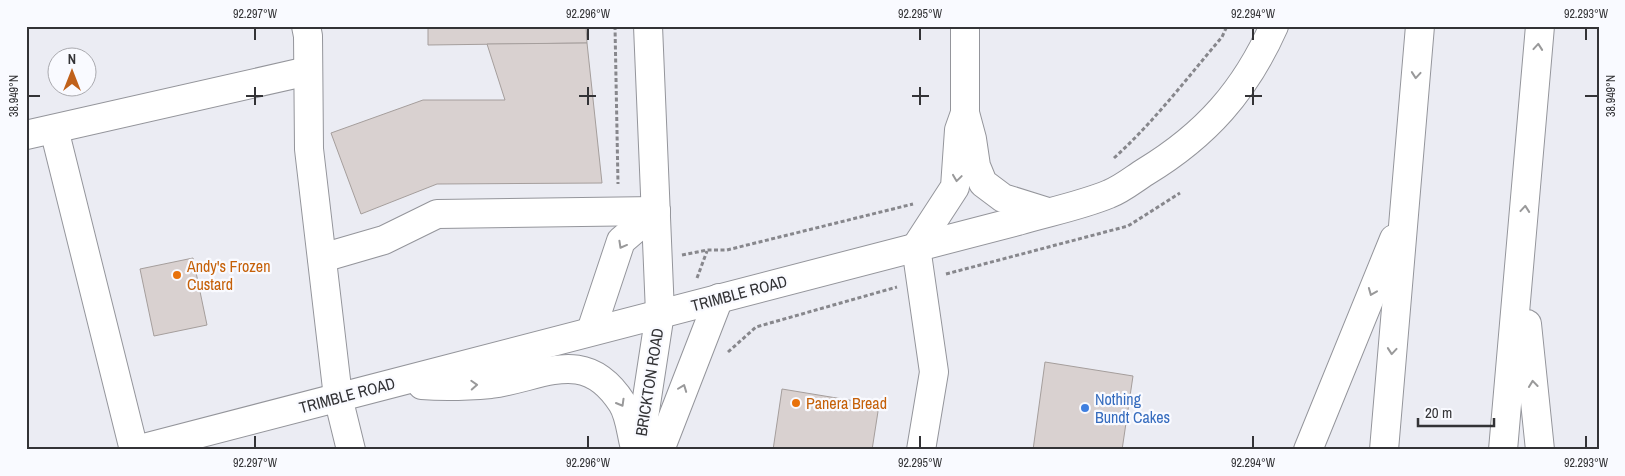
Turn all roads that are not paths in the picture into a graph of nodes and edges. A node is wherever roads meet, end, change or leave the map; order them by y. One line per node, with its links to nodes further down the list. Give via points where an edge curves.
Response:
1 (306, 26): 7 (main road)
2 (648, 26): 11 (main road, BRICKTON ROAD)
3 (966, 26): 8 (main road)
4 (1274, 26): 12 (main road, TRIMBLE ROAD, via 1238,91 1208,126 1177,152 1110,194)
5 (1420, 26): 13 (main road, one-way to 13)
6 (1540, 26): 15 (main road, one-way to 6)
7 (308, 71): 9 (main road); 16 (main road, via 310,149)
8 (965, 113): 12 (main road, via 976,166 983,183 1003,198); 14 (main road, one-way to 14, via 959,130 955,188)
9 (54, 129): 10 (main road); 22 (main road)
10 (26, 135)
11 (656, 211): 16 (main road, via 437,214 384,240); 18 (main road, BRICKTON ROAD); 19 (main road, one-way to 19, via 621,241)
12 (1048, 212): 14 (main road, TRIMBLE ROAD)
13 (1404, 215): 27 (main road, one-way to 27); 28 (main road, one-way to 28)
14 (916, 247): 17 (main road, TRIMBLE ROAD); 26 (main road, via 934,372)
15 (1520, 257): 29 (main road); 30 (main road, one-way to 15)
16 (322, 258): 21 (main road)
17 (719, 298): 18 (main road, TRIMBLE ROAD); 25 (main road, one-way to 17)
18 (660, 313): 19 (main road, TRIMBLE ROAD); 24 (main road, BRICKTON ROAD)
19 (591, 331): 20 (main road, TRIMBLE ROAD)
20 (390, 384): 21 (main road, TRIMBLE ROAD); 24 (main road, one-way to 24, via 441,387 492,384 554,370 583,370 606,382 624,405)
21 (338, 397): 22 (main road, TRIMBLE ROAD); 23 (main road)
22 (135, 450)
23 (351, 450)
24 (637, 450)
25 (660, 450)
26 (921, 450)
27 (1308, 450)
28 (1384, 450)
29 (1503, 450)
30 (1540, 450)

